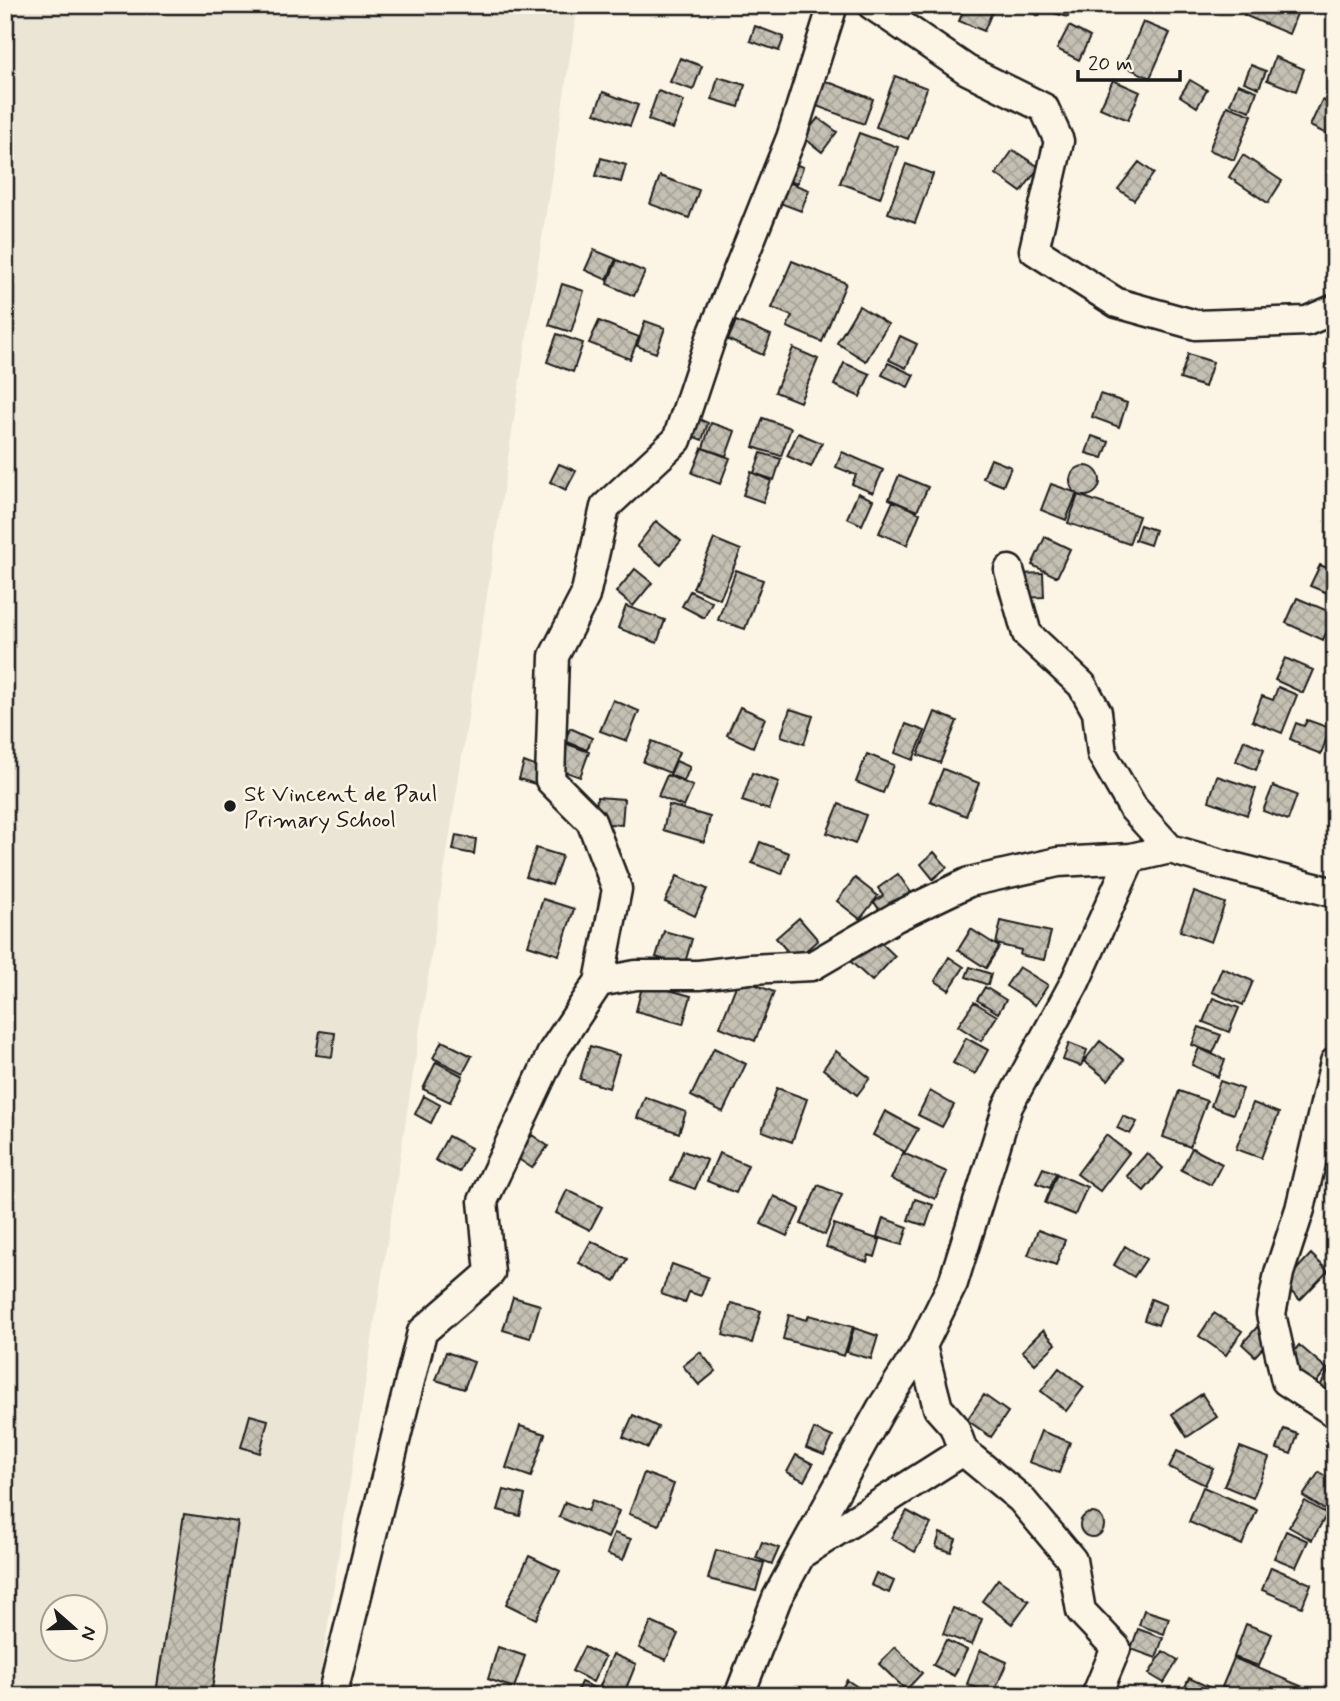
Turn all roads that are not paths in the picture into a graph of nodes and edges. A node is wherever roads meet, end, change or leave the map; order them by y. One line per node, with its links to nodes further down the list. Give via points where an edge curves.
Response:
1 (833, 5): 8 (street, via 791,138 711,338 677,440 605,507 585,596 554,656 550,780 591,821 617,889)
2 (872, 5): 3 (street, via 967,70 1044,108 1059,141 1034,250 1117,303 1196,325 1307,321)
3 (1335, 309)
4 (1009, 570): 5 (street, via 1027,634 1082,685 1097,712 1102,754 1133,808)
5 (1170, 849): 6 (street); 7 (street)
6 (1130, 858): 8 (street, via 1058,862 969,881 812,966 636,975); 10 (street, via 1075,982 1008,1106 953,1283)
7 (1335, 893)
8 (598, 982): 14 (street, via 553,1051 484,1201 490,1273 422,1332)
9 (1335, 1062): 11 (street, via 1271,1314 1286,1381)
10 (922, 1346): 12 (street, via 938,1408 954,1426); 13 (street, via 881,1409)
11 (1335, 1413)
12 (962, 1451): 13 (street); 16 (street, via 1021,1499 1072,1560 1081,1611 1116,1648)
13 (801, 1553): 15 (street, via 777,1598)
14 (332, 1696)
15 (739, 1696)
16 (1097, 1696)

